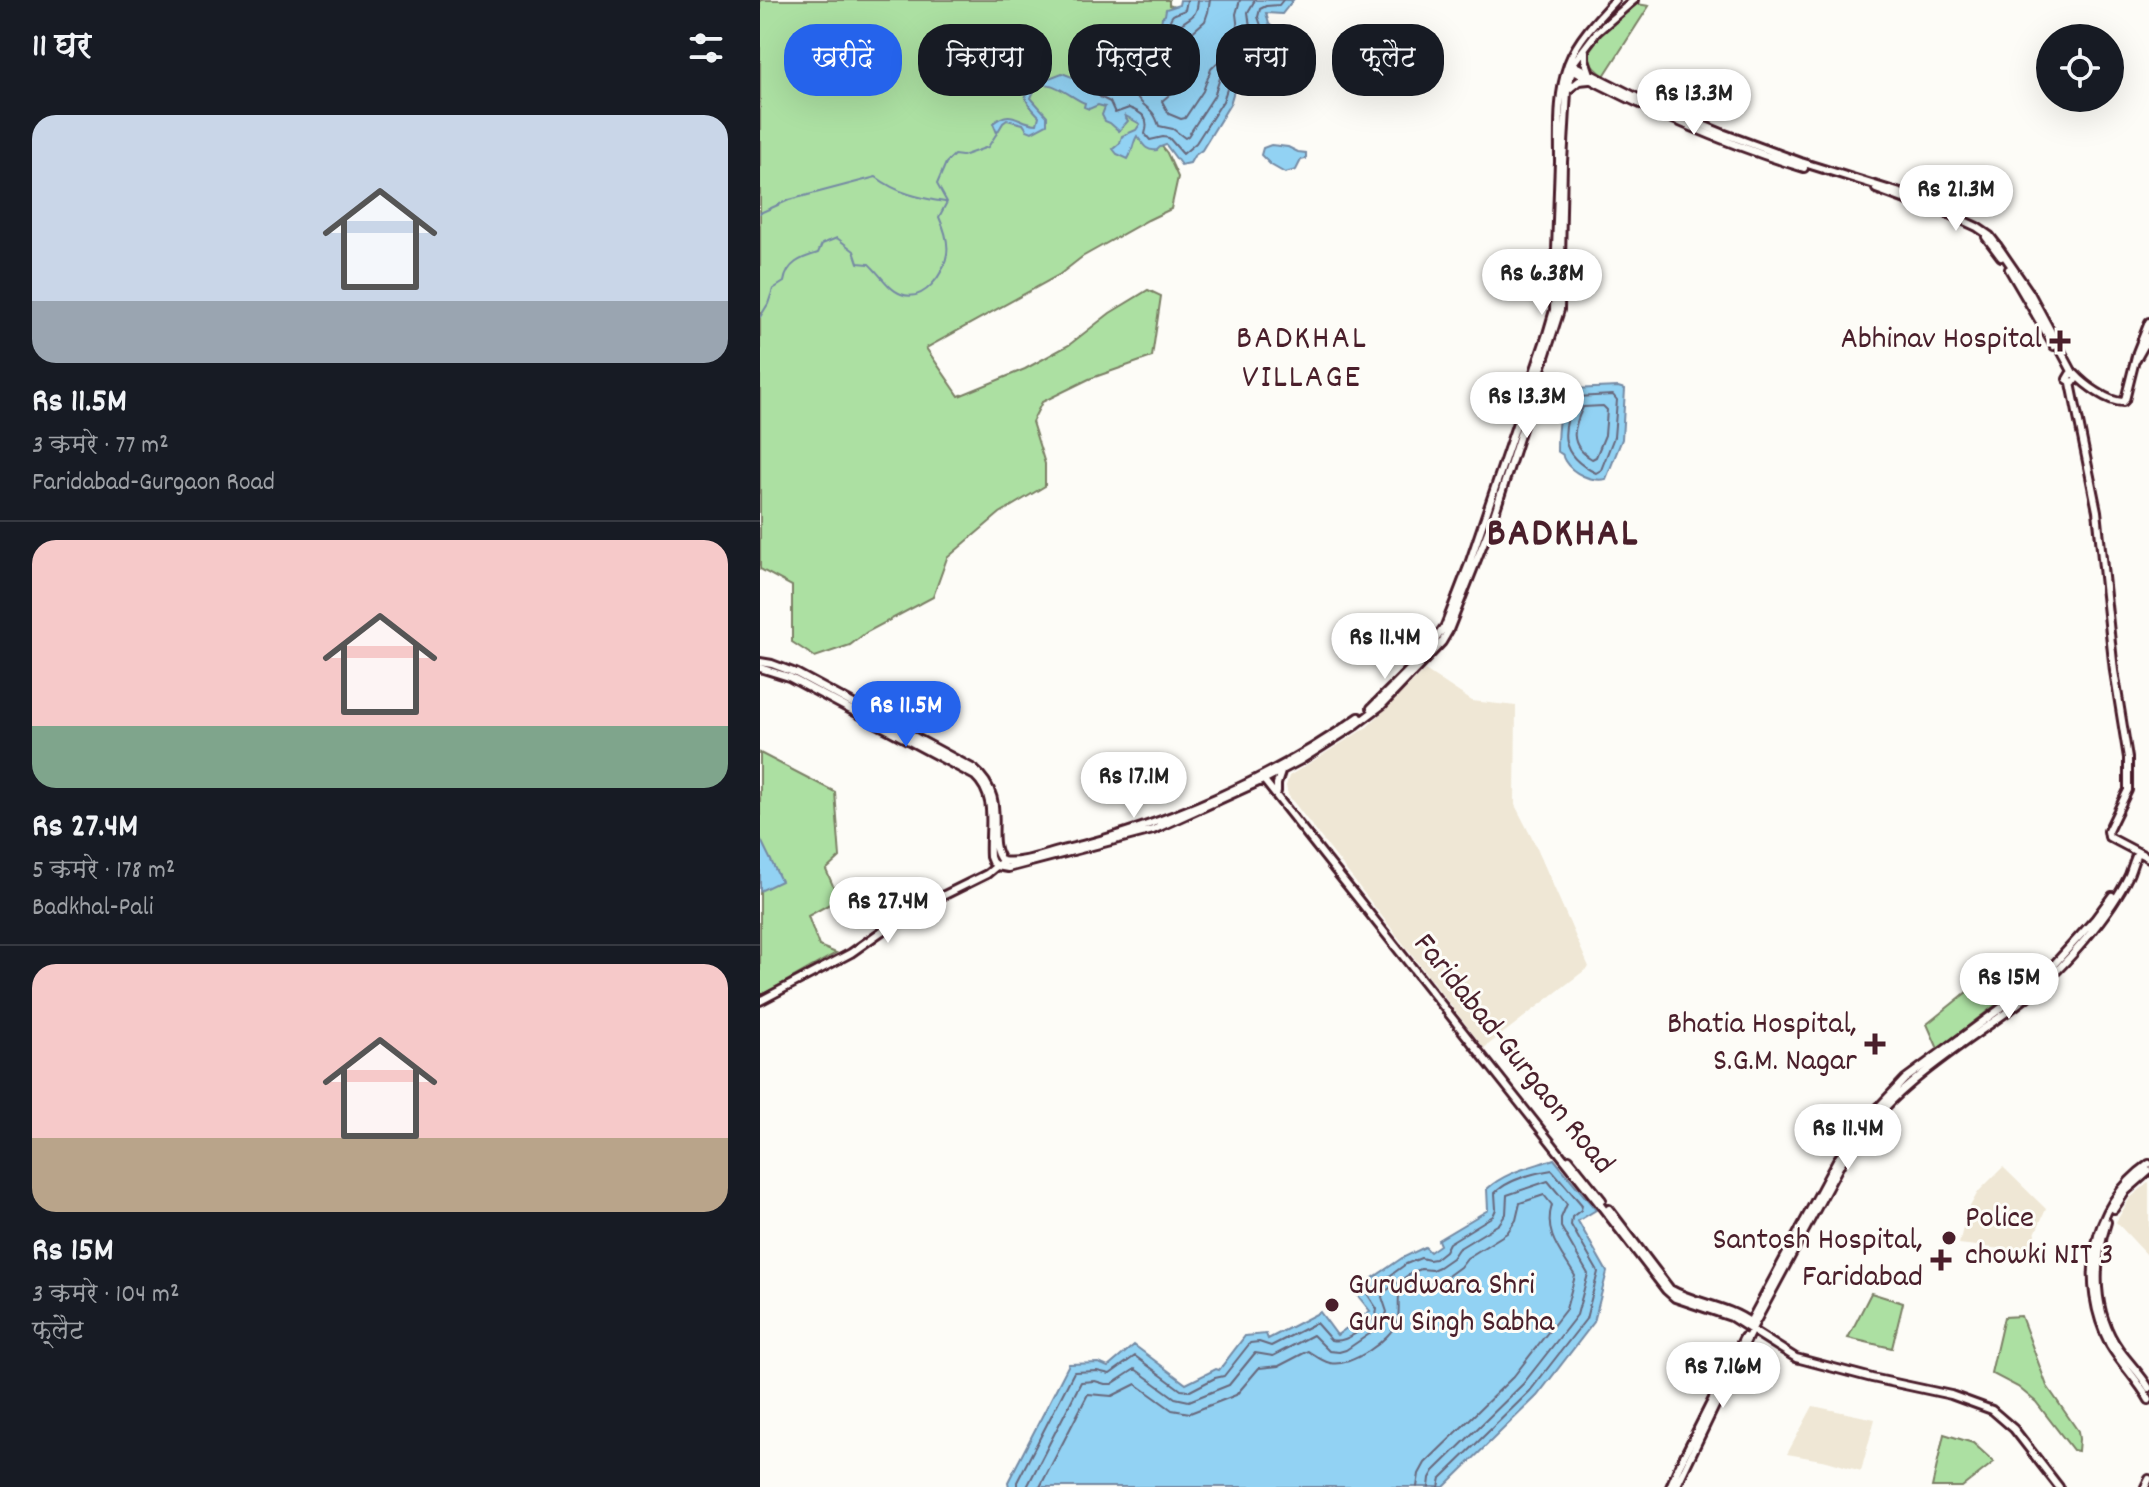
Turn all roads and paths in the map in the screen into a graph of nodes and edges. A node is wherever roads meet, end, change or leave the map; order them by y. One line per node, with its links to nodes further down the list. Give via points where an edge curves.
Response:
1 (1615, 0): 4 (street, via 1592,27)
2 (1634, 0): 3 (street)
3 (1586, 47): 4 (street); 5 (street)
4 (1570, 67): 5 (street); 6 (street); 7 (street, via 1562,94)
5 (1591, 77): 6 (street); 11 (street, via 1619,95 1738,145 1886,192 1969,226 1985,236 2007,266); 11 (street, via 1789,158 1923,201 1977,227 1990,236 2030,293)
6 (1567, 91): 7 (street)
7 (1562, 138): 13 (street, via 1560,310 1493,519 1454,619 1442,642 1382,705); 14 (street, via 1554,310 1445,626 1373,707)
8 (2149, 322): 10 (street)
9 (2149, 337): 10 (street)
10 (2136, 360): 11 (street, via 2121,403)
11 (2073, 375): 17 (street, via 2098,513 2128,758 2128,790 2108,831 2109,837)
12 (760, 665): 19 (street, via 796,673 974,769 991,790)
13 (1283, 770): 14 (street); 16 (street)
14 (1263, 777): 15 (street); 16 (street, Faridabad-Gurgaon Road); 19 (street, via 1174,817 1082,846)
15 (1250, 786): 16 (street); 19 (street, via 1153,830 1008,868)
16 (1276, 794): 23 (street, Faridabad-Gurgaon Road, via 1670,1289 1739,1314)
17 (2138, 852): 18 (street); 23 (street, via 2099,922 2042,984 1910,1084 1853,1145)
18 (2149, 858)
19 (999, 863): 20 (street, via 906,914 841,959)
20 (760, 1001)
21 (2149, 1164): 25 (street, via 2128,1182 2103,1220 2092,1281 2112,1349)
22 (2149, 1171): 24 (street, via 2126,1191 2107,1221 2097,1282 2108,1331)
23 (1751, 1326): 27 (street); 28 (street, Faridabad-Gurgaon Road, via 1804,1361 1951,1395 1992,1410 2014,1429)
24 (2149, 1388)
25 (2149, 1400)
26 (2149, 1479): 29 (street)
27 (1673, 1487)
28 (2059, 1487)
29 (2145, 1487)

